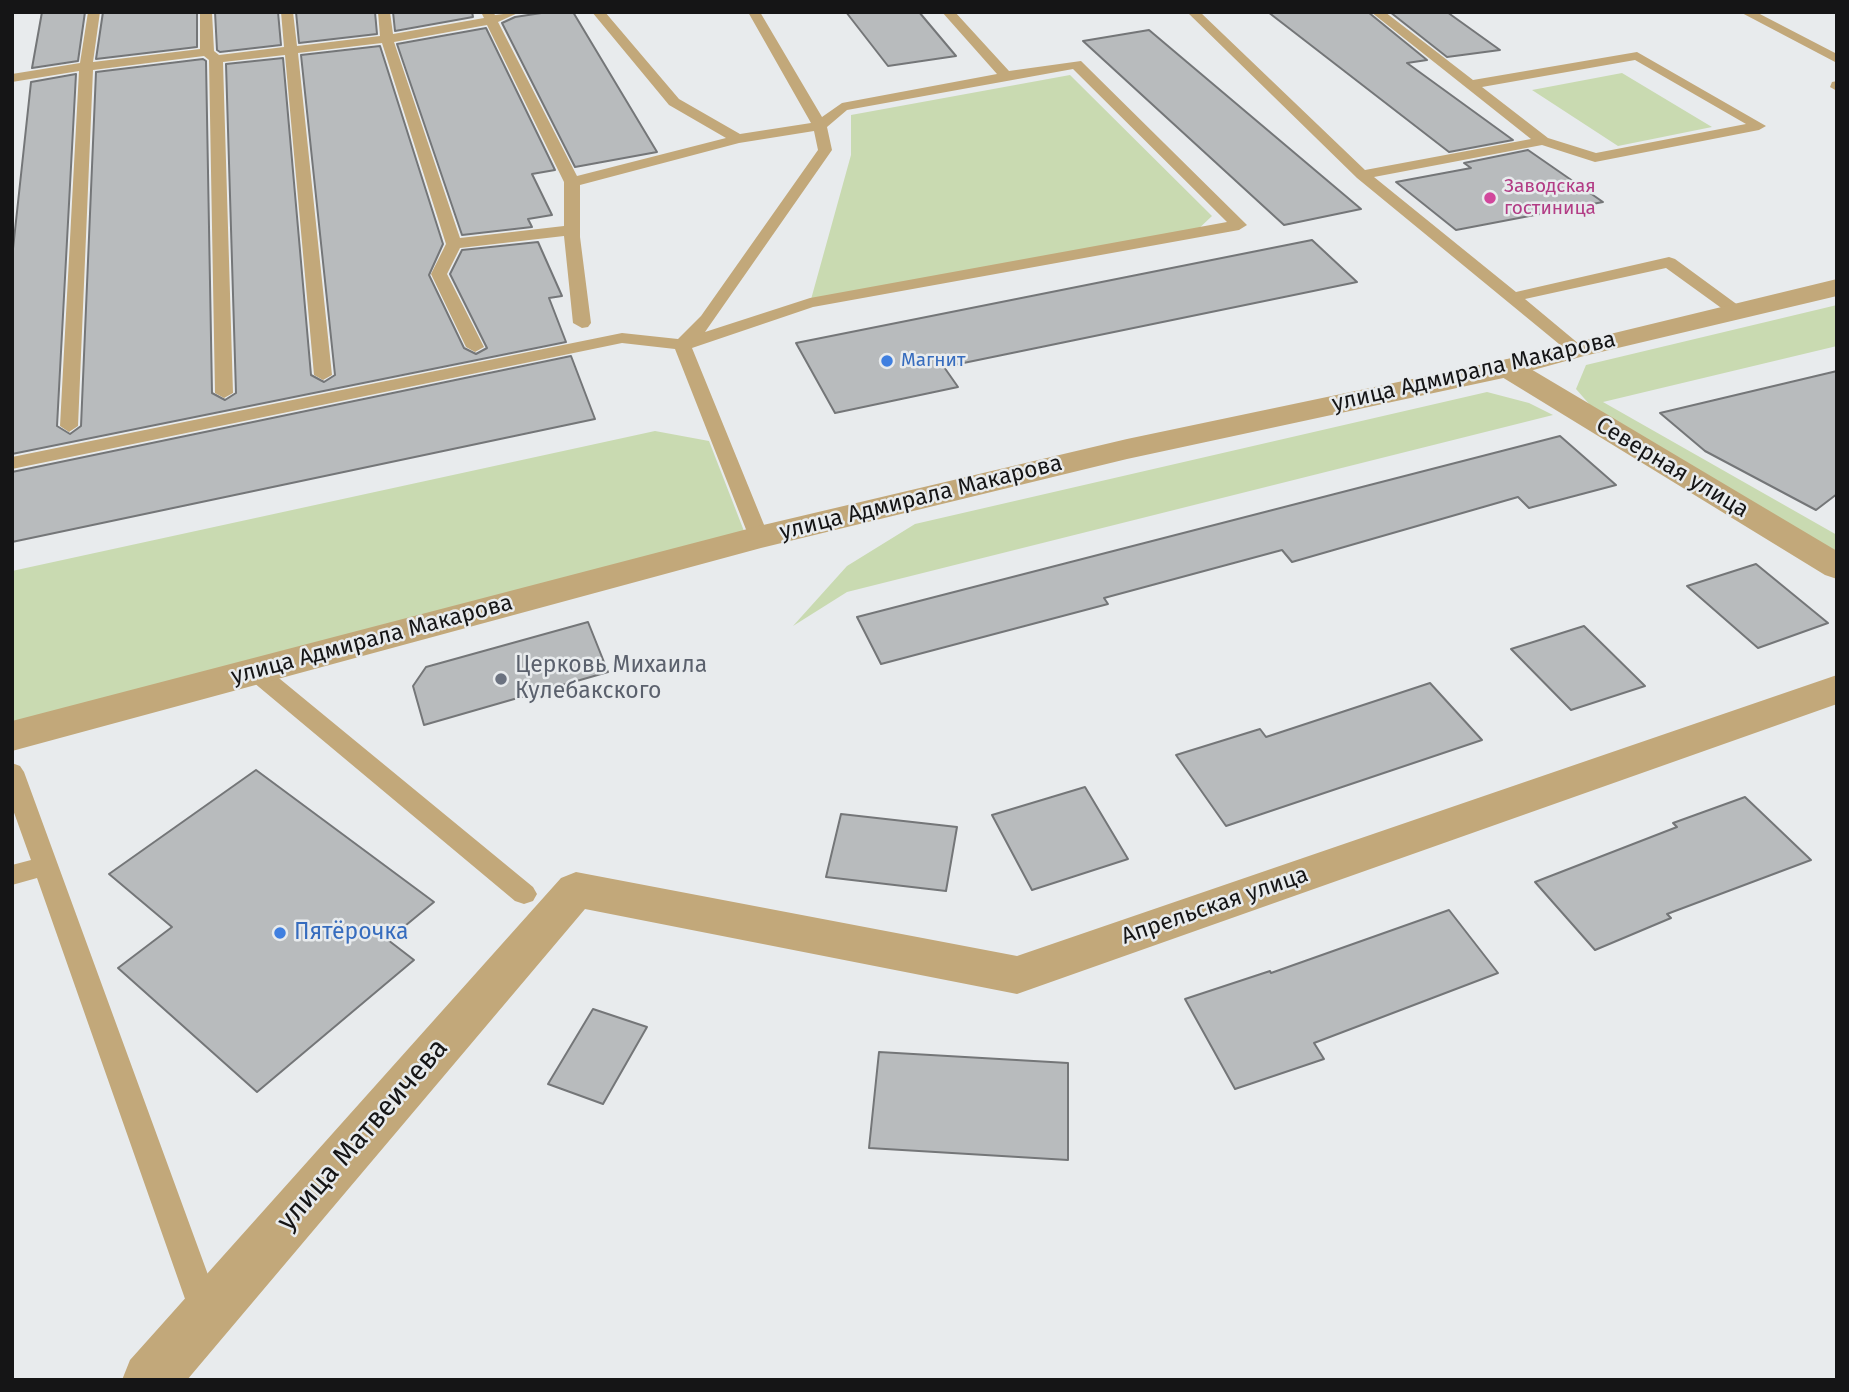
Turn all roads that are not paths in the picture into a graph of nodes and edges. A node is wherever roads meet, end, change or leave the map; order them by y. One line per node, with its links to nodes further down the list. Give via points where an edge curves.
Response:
1 (94, 12): 17 (lane)
2 (206, 12): 15 (lane)
3 (287, 12): 14 (lane)
4 (384, 12): 13 (lane)
5 (514, 12): 12 (lane)
6 (598, 12): 22 (lane, via 674,102)
7 (754, 12): 21 (lane)
8 (948, 12): 18 (lane)
9 (1193, 12): 24 (lane)
10 (1377, 12): 20 (lane)
11 (1746, 12): 16 (lane)
12 (489, 17): 13 (lane); 25 (lane)
13 (387, 38): 14 (lane); 27 (lane)
14 (289, 52): 15 (lane); 36 (lane)
15 (212, 56): 17 (lane); 37 (lane)
16 (1837, 58)
17 (86, 66): 19 (lane); 38 (lane)
18 (1006, 76): 21 (lane, via 842,107); 32 (lane, via 1076,64 1239,225 810,303)
19 (12, 78)
20 (1473, 84): 23 (lane); 23 (lane, via 1637,56 1759,126 1595,158)
21 (820, 126): 22 (lane); 32 (lane, via 825,150 707,320)
22 (738, 139): 25 (lane)
23 (1543, 141): 24 (lane)
24 (1362, 175): 29 (lane)
25 (572, 182): 26 (lane)
26 (572, 230): 27 (lane); 31 (lane)
27 (454, 244): 33 (lane, via 439,274)
28 (1837, 287): 30 (street, улица Адмирала Макарова)
29 (1514, 297): 30 (lane, via 1669,262); 34 (lane)
30 (1737, 311): 34 (street, улица Адмирала Макарова)
31 (582, 323)
32 (682, 345): 39 (lane, via 622,338); 40 (lane)
33 (475, 346)
34 (1576, 349): 35 (street, улица Адмирала Макарова)
35 (1508, 368): 40 (street, улица Адмирала Макарова, via 1126,449); 41 (street, Северная улица)
36 (323, 374)
37 (224, 393)
38 (69, 426)
39 (12, 463)
40 (759, 537): 42 (street, улица Адмирала Макарова)
41 (1837, 567)
42 (256, 671): 44 (street, улица Адмирала Макарова); 49 (lane)
43 (1837, 689): 48 (street, Апрельская улица, via 1017,975)
44 (12, 736)
45 (12, 772): 46 (lane)
46 (46, 866): 47 (lane); 50 (lane)
47 (12, 875)
48 (576, 890): 50 (street, улица Матвеичева)
49 (524, 894)
50 (207, 1315): 51 (street, улица Матвеичева)
51 (150, 1380)

